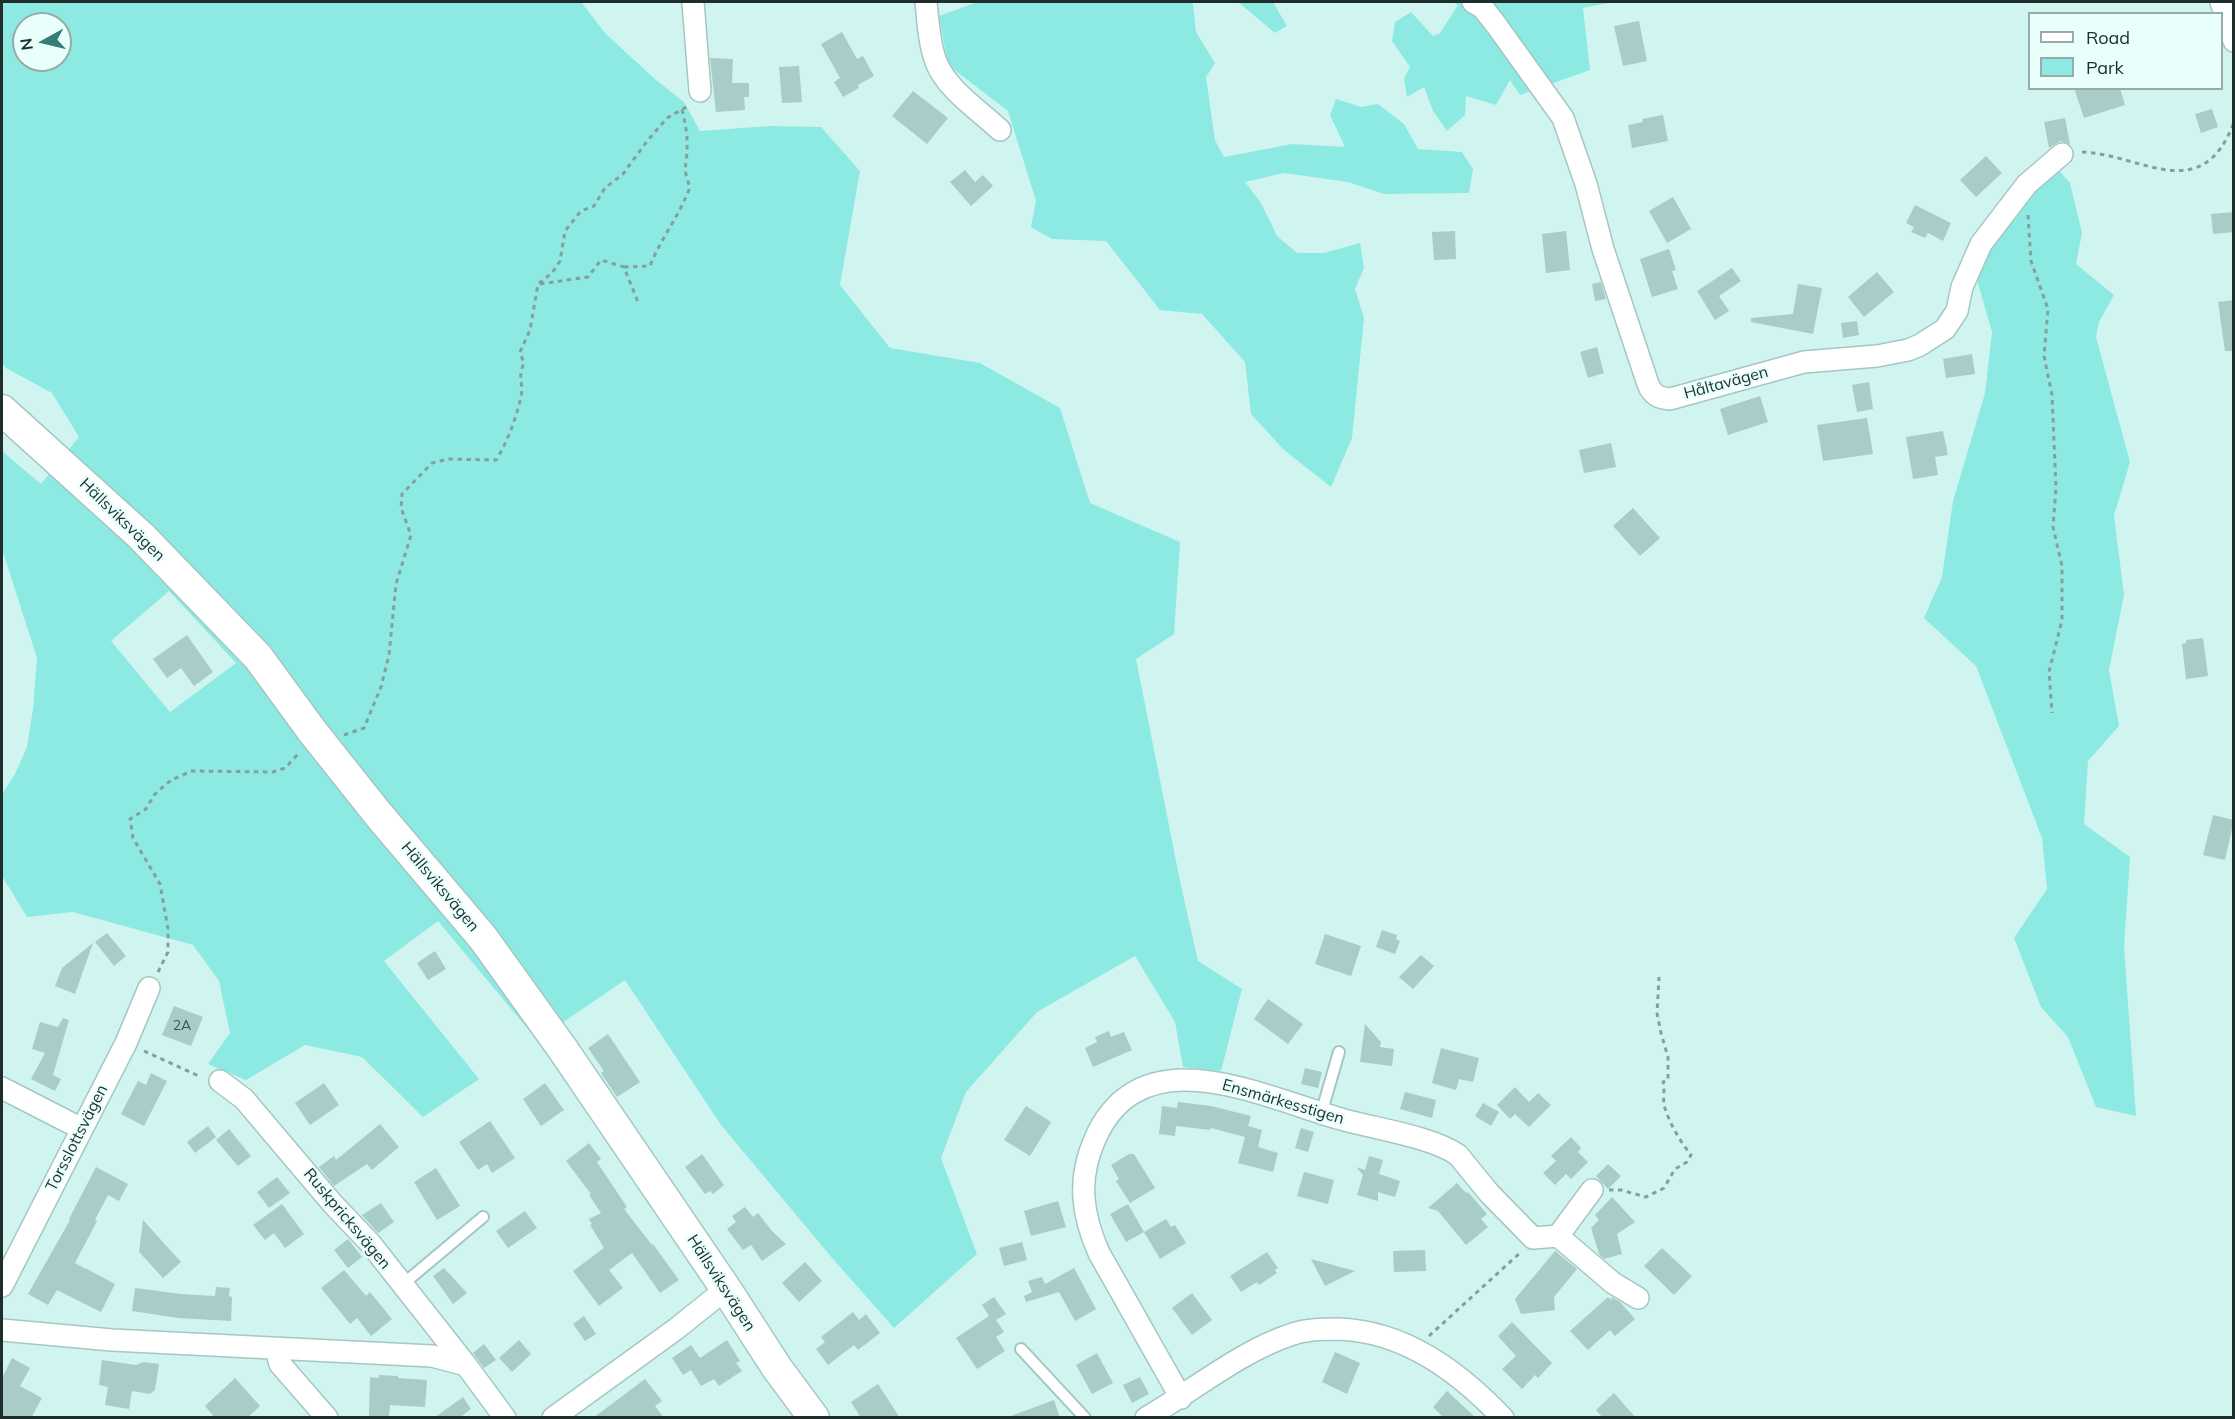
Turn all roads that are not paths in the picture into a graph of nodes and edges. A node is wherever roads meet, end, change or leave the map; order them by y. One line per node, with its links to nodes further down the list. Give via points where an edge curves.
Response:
1 (693, 2): 6 (street)
2 (926, 2): 7 (street, via 930,42 942,74)
3 (1473, 2): 8 (street, Håltavägen, via 1483,8 1563,117 1648,384 1660,398 1670,399 1804,362 1877,356 1920,345 1945,329 1957,311 1962,287 1981,244 2027,184)
4 (2221, 2): 5 (street)
5 (2234, 41)
6 (700, 91)
7 (1000, 130)
8 (2062, 154)
9 (2, 410): 21 (street, Hällsviksvägen, via 96,493 258,657 314,748 378,814 483,938)
10 (149, 988): 15 (street, Torsslottsvägen)
11 (1339, 1052): 14 (lane)
12 (220, 1081): 19 (street, Ruskpricksvägen, via 244,1099)
13 (2, 1088): 15 (street)
14 (1321, 1114): 18 (street, Ensmärkesstigen, via 1452,1151 1533,1238); 27 (street, Ensmärkesstigen, via 1224,1084 1168,1081 1123,1098 1096,1137 1086,1164 1088,1228)
15 (82, 1130): 20 (street, Torsslottsvägen)
16 (1592, 1190): 18 (street)
17 (483, 1217): 19 (lane)
18 (1558, 1236): 22 (street, via 1613,1283)
19 (402, 1285): 26 (street, Ruskpricksvägen)
20 (2, 1286)
21 (726, 1289): 30 (street); 31 (street, Hällsviksvägen)
22 (1638, 1298)
23 (2, 1330): 24 (street)
24 (276, 1349): 26 (street, via 421,1355); 28 (street, via 279,1364)
25 (1021, 1349): 32 (lane)
26 (466, 1365): 29 (street, Ruskpricksvägen)
27 (1181, 1398): 33 (street); 34 (street, via 1251,1353 1293,1334 1330,1329 1362,1331 1414,1348 1447,1367)
28 (327, 1418)
29 (505, 1418)
30 (554, 1418)
31 (814, 1418)
32 (1085, 1418)
33 (1146, 1418)
34 (1503, 1418)

